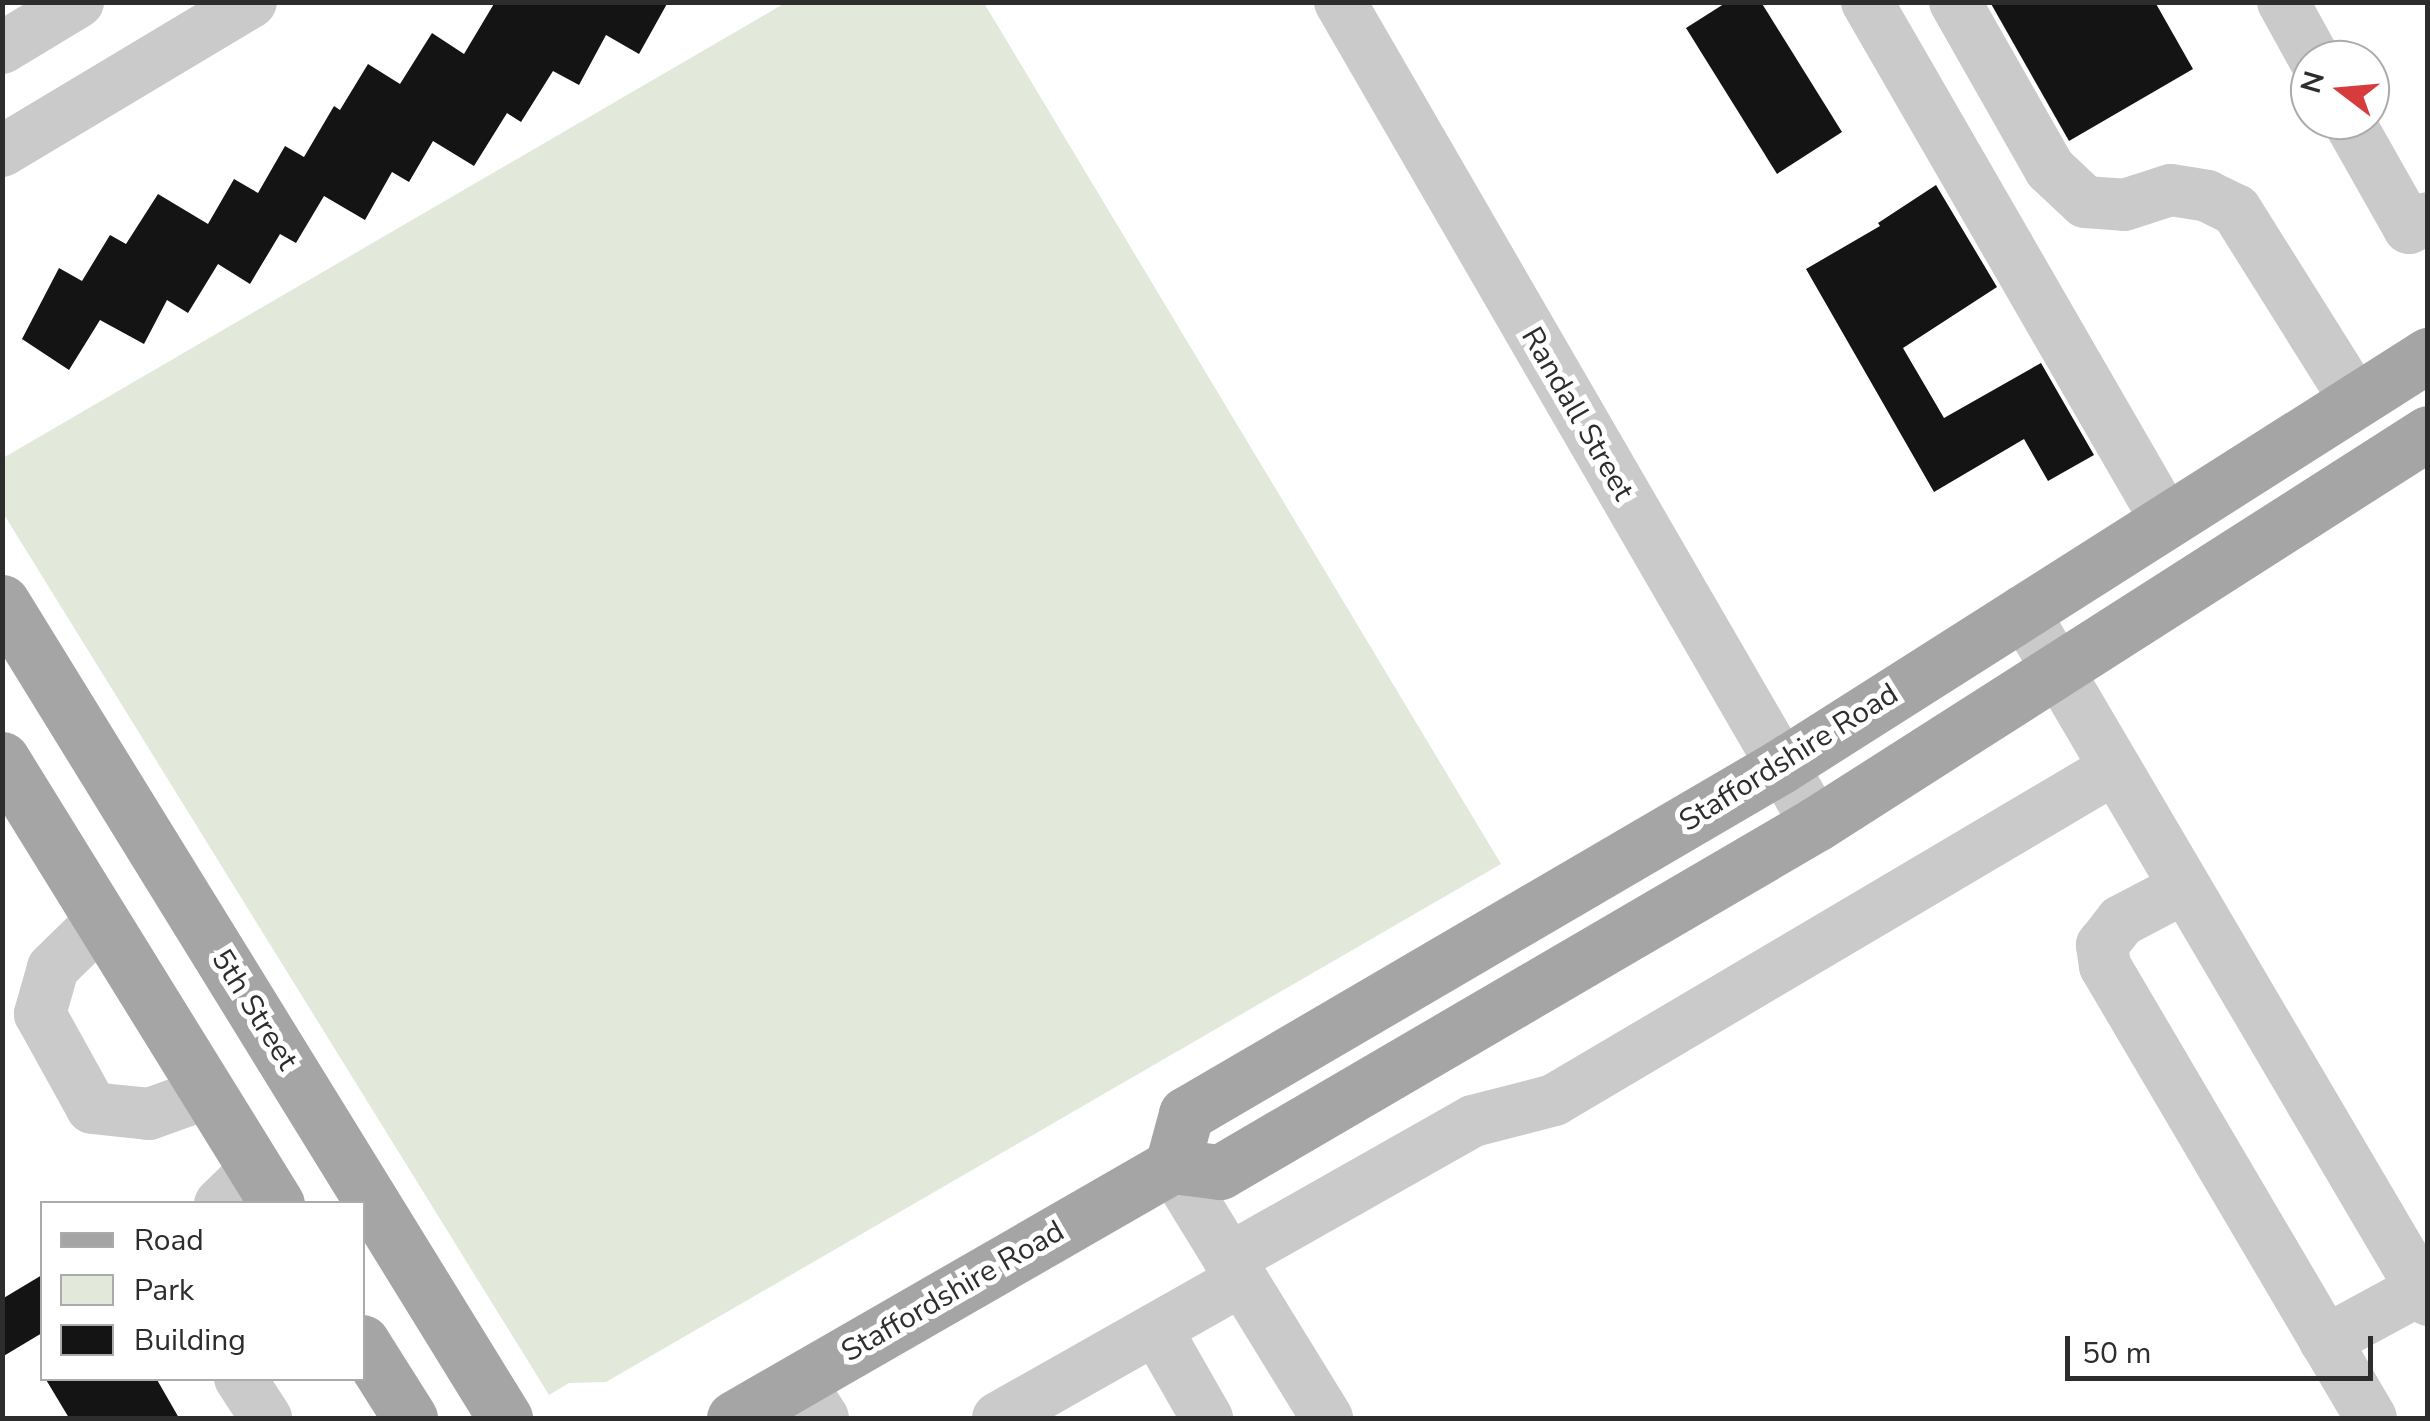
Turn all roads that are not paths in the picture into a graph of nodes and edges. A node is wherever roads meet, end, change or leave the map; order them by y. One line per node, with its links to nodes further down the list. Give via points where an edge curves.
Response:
1 (78, 2): 8 (street)
2 (251, 2): 10 (street)
3 (1340, 2): 20 (street, Randall Street)
4 (1868, 2): 15 (street)
5 (1955, 2): 13 (street, via 2050,169 2085,202 2124,206 2171,190 2236,210)
6 (2282, 2): 7 (street)
7 (2304, 40)
8 (2, 48)
9 (2359, 140): 11 (street, via 2409,228)
10 (2, 151)
11 (2428, 218)
12 (2428, 355): 13 (main road, Staffordshire Road)
13 (2354, 398): 15 (main road, Staffordshire Road)
14 (2428, 433): 18 (main road)
15 (2166, 520): 17 (main road, Staffordshire Road)
16 (2, 602): 23 (main road, 5th Street)
17 (2023, 611): 18 (street); 20 (main road, Staffordshire Road)
18 (2056, 670): 21 (street); 22 (main road)
19 (2, 759): 25 (main road)
20 (1781, 766): 22 (street, Randall Street); 28 (main road, Staffordshire Road, via 1186,1114)
21 (2114, 769): 24 (street); 30 (street, via 1554,1100 1474,1121)
22 (1816, 824): 28 (main road, via 1220,1172)
23 (172, 876): 25 (main road); 27 (main road, 5th Street)
24 (2184, 888): 31 (street); 33 (street, via 2121,921 2102,944 2105,966)
25 (102, 920): 26 (main road); 26 (street, via 53,968 40,1014 92,1108 149,1114)
26 (208, 1093): 29 (main road)
27 (325, 1126): 29 (main road); 40 (main road, 5th Street)
28 (1172, 1166): 30 (street); 36 (main road, Staffordshire Road)
29 (251, 1192)
30 (1235, 1270): 32 (street); 44 (street)
31 (2424, 1295): 33 (street)
32 (1156, 1329): 37 (street); 43 (street)
33 (2325, 1341): 45 (street)
34 (365, 1347): 39 (main road)
35 (242, 1381): 38 (street)
36 (811, 1400): 41 (main road, Staffordshire Road)
37 (1059, 1404): 42 (street)
38 (266, 1418)
39 (410, 1418)
40 (505, 1418)
41 (734, 1418)
42 (998, 1418)
43 (1207, 1418)
44 (1327, 1418)
45 (2371, 1418)

